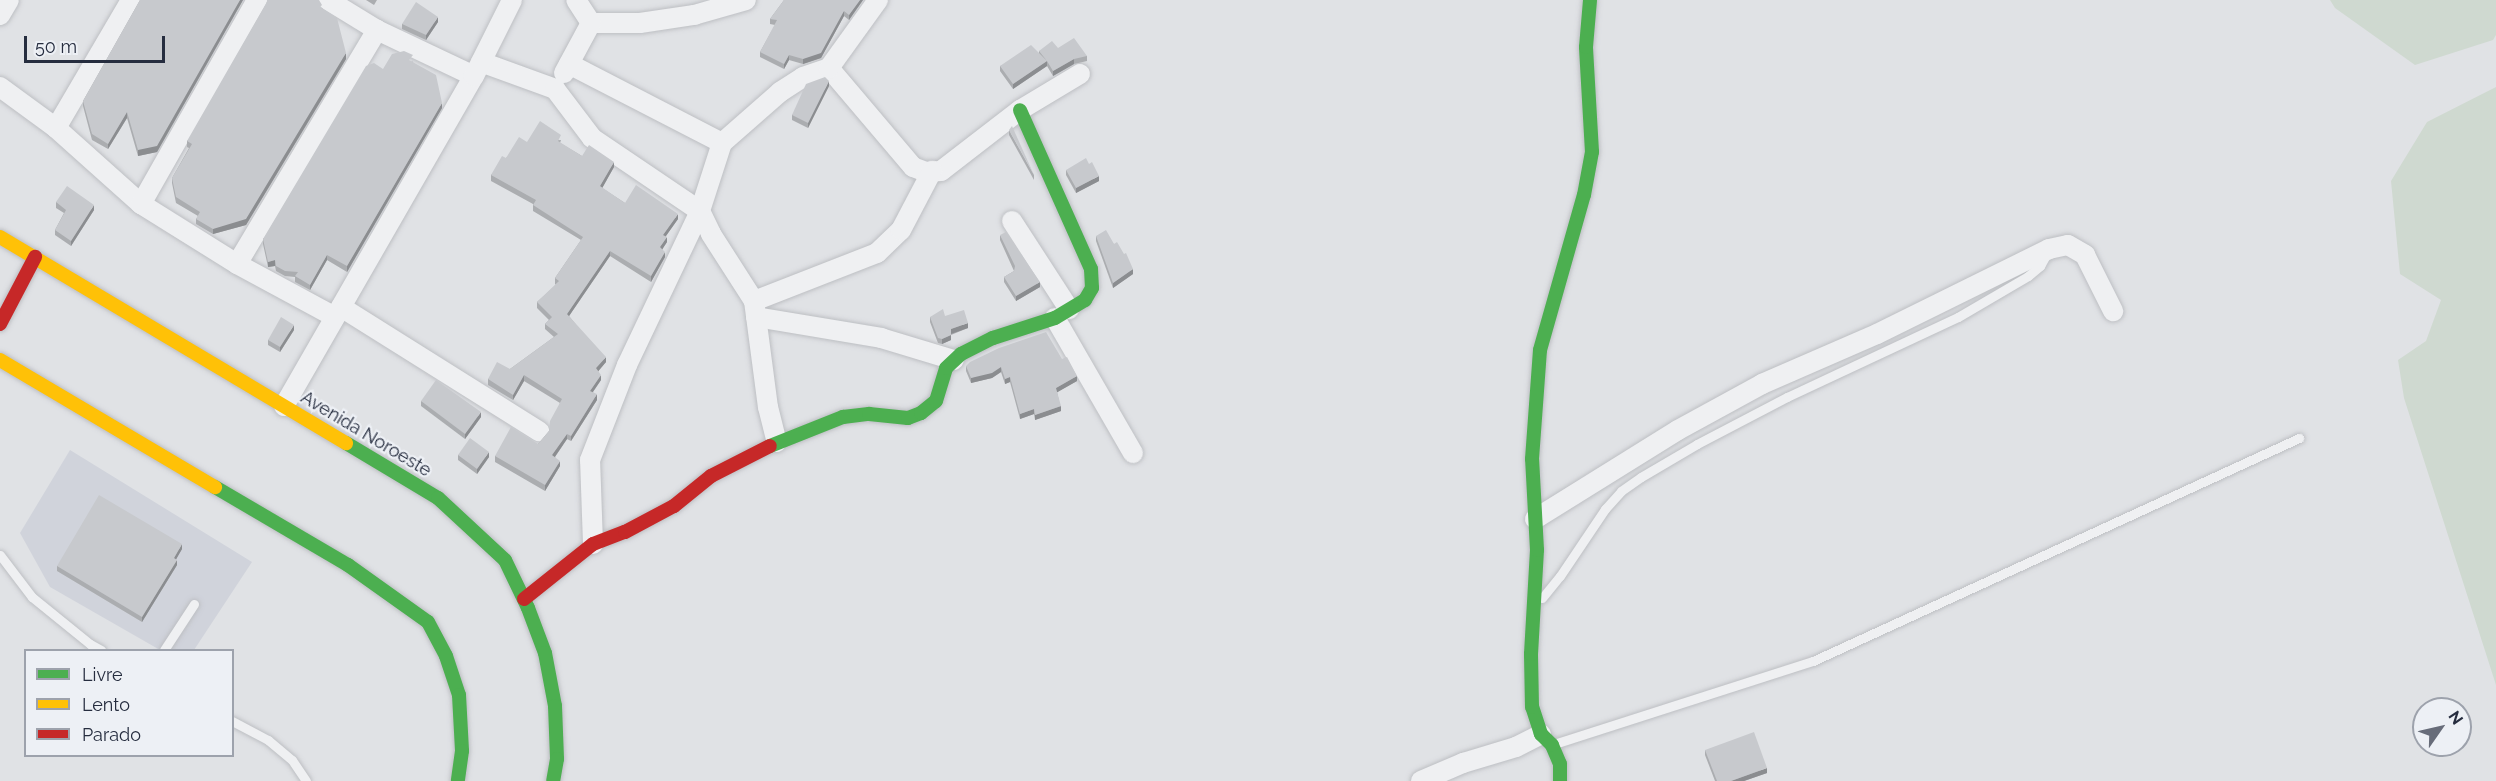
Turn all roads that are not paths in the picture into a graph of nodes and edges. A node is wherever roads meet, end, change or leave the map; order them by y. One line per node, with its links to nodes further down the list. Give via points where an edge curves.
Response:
1 (9, 0): 10 (street)
2 (131, 0): 20 (street)
3 (257, 0): 23 (street)
4 (328, 0): 12 (street)
5 (512, 0): 15 (street)
6 (576, 0): 11 (street)
7 (746, 0): 11 (street, via 640,23)
8 (878, 0): 14 (street)
9 (1590, 0): 42 (street, via 1586,47 1592,152 1584,195 1540,350 1532,459)
10 (0, 15)
11 (591, 23): 13 (street)
12 (377, 30): 15 (street); 29 (street)
13 (569, 64): 18 (street); 21 (street)
14 (829, 68): 21 (street, via 803,77 780,92); 22 (street, via 913,167)
15 (478, 69): 18 (street); 32 (street)
16 (1080, 74): 19 (street)
17 (0, 87): 20 (street)
18 (555, 89): 24 (street, via 592,138)
19 (1020, 110): 22 (street, via 941,171); 33 (street, via 1091,269 1092,288 1085,300)
20 (56, 128): 23 (street)
21 (722, 143): 24 (street)
22 (932, 171): 30 (street, via 901,230 878,253)
23 (141, 204): 29 (street)
24 (700, 211): 30 (street); 43 (street, via 627,365 590,459)
25 (1012, 221): 33 (street)
26 (0, 237): 28 (street, Avenida Noroeste)
27 (2049, 249): 31 (street, via 2068,245 2085,255); 42 (street, via 1877,334 1762,384 1678,430); 47 (lane, via 2040,266 2028,276 1958,317 1787,397 1697,444 1621,491)
28 (35, 257): 34 (street); 37 (street, Avenida Noroeste)
29 (237, 264): 32 (street)
30 (755, 309): 36 (street, via 881,338); 40 (street, via 768,406)
31 (2113, 310)
32 (338, 312): 37 (street); 38 (street)
33 (1062, 314): 36 (street, via 993,338); 41 (street)
34 (0, 324)
35 (0, 360): 53 (street, via 348,565 428,622 446,656 459,695 462,751)
36 (954, 360): 40 (street, via 946,368 936,401 921,413 908,418 870,414 843,417)
37 (284, 406): 45 (street, Avenida Noroeste, via 438,498 505,561)
38 (539, 431)
39 (2299, 438): 51 (lane, via 1813,661)
40 (777, 442): 43 (street, via 711,476 674,506)
41 (1133, 453)
42 (1535, 519): 47 (street)
43 (593, 544): 45 (street)
44 (0, 555): 48 (lane, via 32,597)
45 (524, 599): 54 (street, Avenida Noroeste, via 545,653 555,706 557,759)
46 (194, 604): 49 (lane)
47 (1535, 607): 51 (street, via 1532,707)
48 (88, 647)
49 (166, 649)
50 (234, 722): 52 (lane, via 268,740 292,760)
51 (1547, 739): 55 (street); 56 (street, via 1560,764)
52 (306, 781)
53 (458, 781)
54 (553, 781)
55 (1421, 781)
56 (1560, 781)

